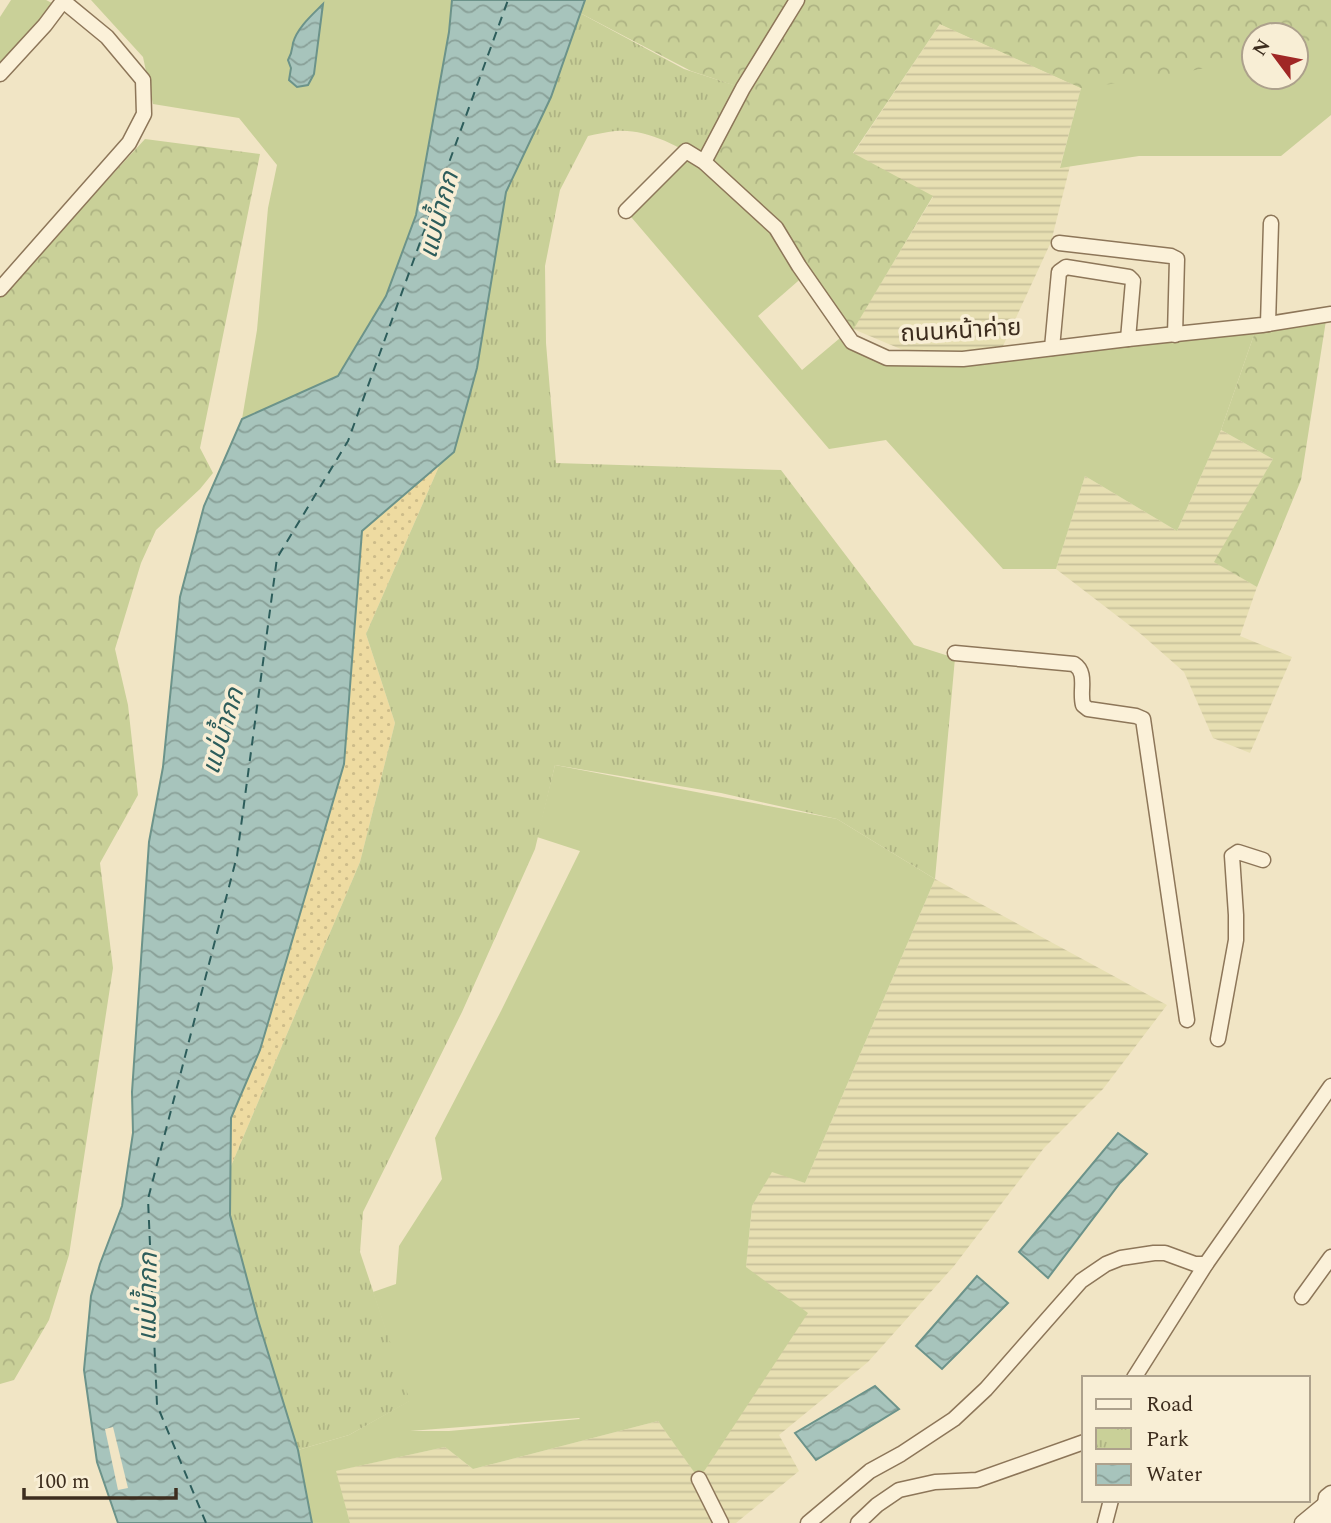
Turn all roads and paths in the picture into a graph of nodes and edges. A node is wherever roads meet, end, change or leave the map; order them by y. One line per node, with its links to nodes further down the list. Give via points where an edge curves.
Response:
1 (63, 0): 3 (street); 8 (street, via 107,37 143,80 144,114 129,143)
2 (796, 0): 4 (street)
3 (0, 74)
4 (704, 162): 5 (street, via 687,151); 13 (street, ถนนหน้าค่าย, via 776,228 852,342 887,358 963,359)
5 (626, 211)
6 (1271, 223): 10 (street)
7 (1059, 243): 11 (street, via 1177,259)
8 (0, 289)
9 (1331, 314): 10 (street, ถนนหน้าค่าย)
10 (1268, 324): 11 (street, ถนนหน้าค่าย)
11 (1175, 335): 12 (street, ถนนหน้าค่าย)
12 (1128, 338): 13 (street, ถนนหน้าค่าย); 13 (street, via 1133,281 1066,267 1059,272)
13 (1052, 348)
14 (955, 653): 16 (street, via 1074,664 1082,673 1081,699 1088,709 1143,719)
15 (1263, 860): 17 (street, via 1238,852 1231,856 1236,940)
16 (1187, 1020)
17 (1218, 1039)
18 (1331, 1086): 19 (street)
19 (1326, 1104): 21 (street)
20 (1331, 1257): 22 (street)
21 (1206, 1265): 23 (street); 29 (street, via 1165,1253 1106,1264 1081,1281 954,1419 870,1471)
22 (1302, 1297)
23 (1135, 1376)
24 (1082, 1443): 30 (street, via 977,1480 899,1490)
25 (699, 1479): 28 (street)
26 (1110, 1502): 31 (street)
27 (1329, 1506): 32 (street); 33 (street)
28 (721, 1523)
29 (808, 1523)
30 (858, 1523)
31 (1105, 1523)
32 (1302, 1523)
33 (1320, 1523)

